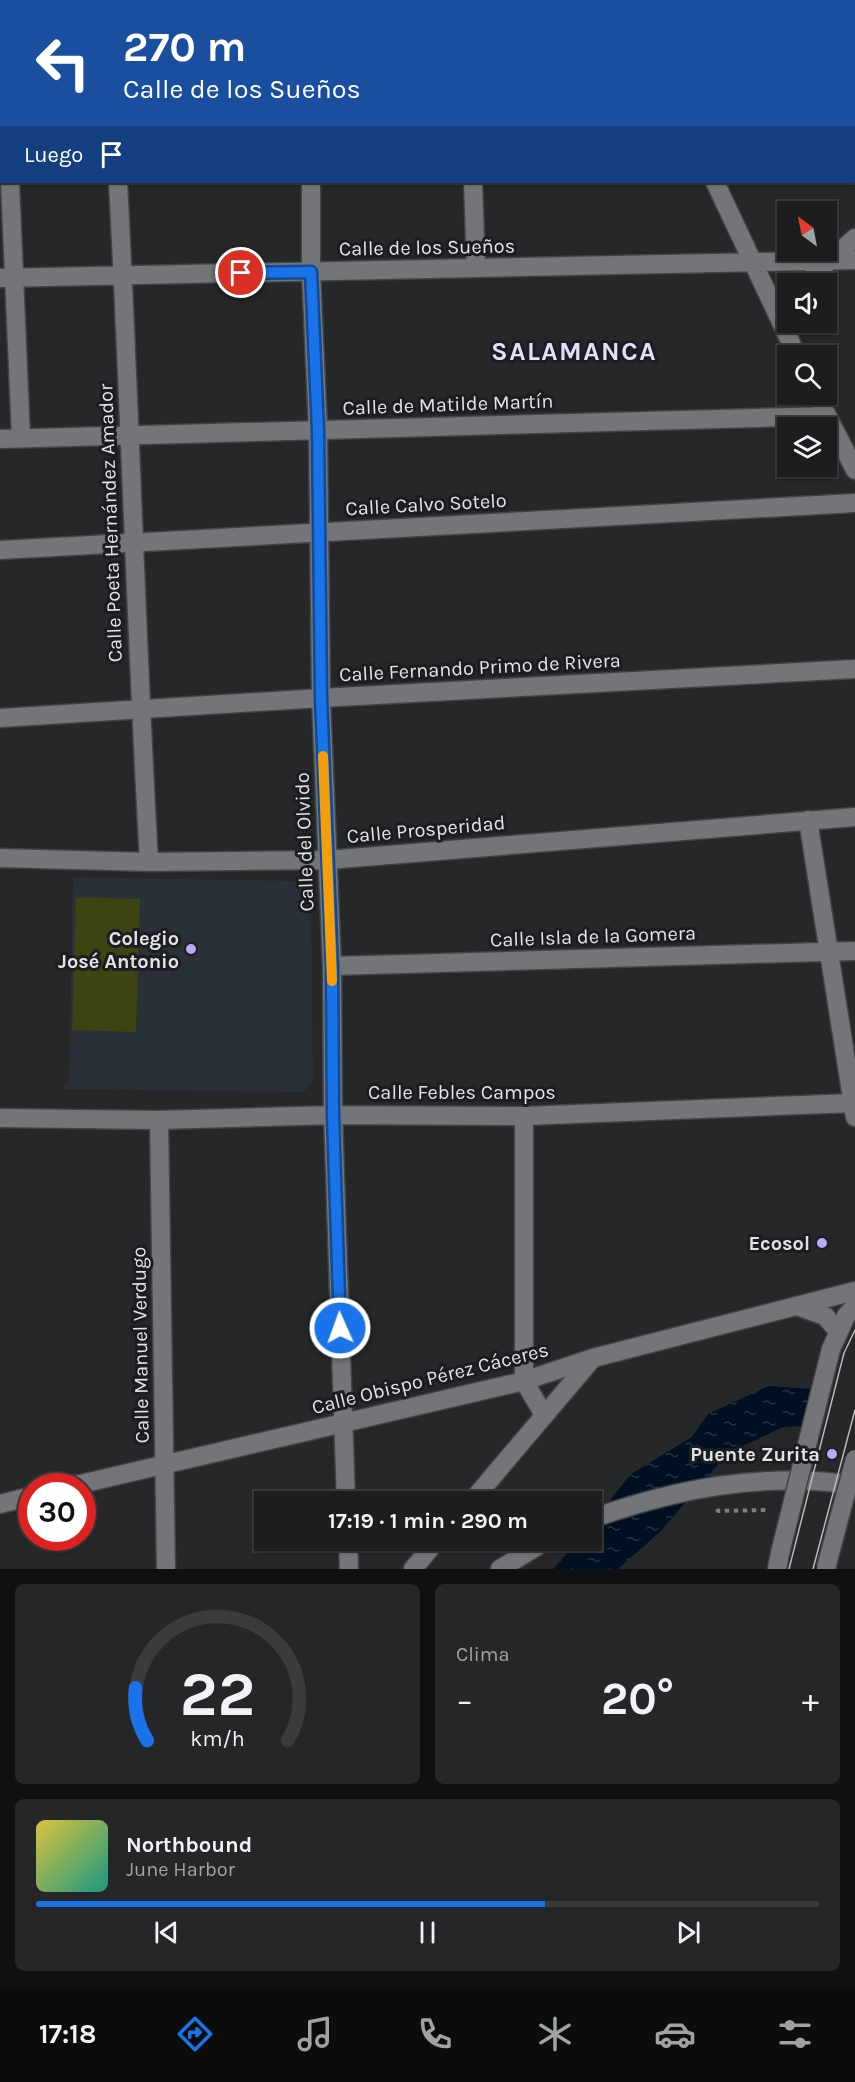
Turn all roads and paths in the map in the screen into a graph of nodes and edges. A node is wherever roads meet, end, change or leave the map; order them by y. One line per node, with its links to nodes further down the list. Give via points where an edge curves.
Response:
1 (9, 183): 16 (street)
2 (117, 183): 15 (street, Calle Poeta Hernández Amador)
3 (311, 183): 13 (street, Calle del Olvido)
4 (473, 183): 12 (street)
5 (715, 183): 11 (street)
6 (855, 238): 7 (street)
7 (837, 254)
8 (855, 260): 10 (street, Calle de los Sueños)
9 (829, 261): 11 (street, Calle de los Sueños); 14 (street)
10 (837, 261)
11 (754, 262): 12 (street, Calle de los Sueños); 17 (street)
12 (476, 268): 13 (street, Calle de los Sueños)
13 (311, 272): 15 (street, Calle de los Sueños); 20 (street, Calle del Olvido)
14 (816, 273)
15 (122, 275): 16 (street, Calle de los Sueños); 21 (street, Calle Poeta Hernández Amador)
16 (7, 278): 22 (street)
17 (777, 306)
18 (821, 405): 19 (street)
19 (826, 416): 20 (street, Calle de Matilde Martín); 24 (street)
20 (318, 430): 21 (street, Calle de Matilde Martín); 26 (street, Calle del Olvido)
21 (130, 435): 22 (street, Calle de Matilde Martín); 27 (street, Calle Poeta Hernández Amador)
22 (21, 438): 23 (street, Calle de Matilde Martín)
23 (0, 439)
24 (855, 470)
25 (855, 503): 26 (street, Calle Calvo Sotelo)
26 (319, 532): 27 (street, Calle Calvo Sotelo); 30 (street, Calle del Olvido)
27 (134, 542): 28 (street, Calle Calvo Sotelo); 31 (street, Calle Poeta Hernández Amador)
28 (0, 550)
29 (855, 669): 30 (street, Calle Fernando Primo de Rivera)
30 (321, 698): 31 (street, Calle Fernando Primo de Rivera); 36 (street, Calle del Olvido)
31 (140, 709): 32 (street, Calle Fernando Primo de Rivera); 37 (street, Calle Poeta Hernández Amador)
32 (0, 718)
33 (855, 817): 34 (street, Calle Prosperidad)
34 (808, 820): 36 (street, Calle Prosperidad); 39 (street)
35 (0, 858): 37 (street, Calle Prosperidad)
36 (327, 860): 37 (street, Calle Prosperidad); 40 (street, Calle del Olvido)
37 (149, 862)
38 (855, 951): 39 (street, Calle Isla de la Gomera)
39 (829, 952): 40 (street, Calle Isla de la Gomera); 41 (street)
40 (332, 966): 42 (street, Calle del Olvido)
41 (854, 1110): 43 (street, Calle Febles Campos)
42 (333, 1115): 43 (street, Calle Febles Campos); 45 (street, Calle Febles Campos); 53 (street, Calle del Olvido)
43 (524, 1116): 51 (street)
44 (0, 1118): 45 (street, Calle Febles Campos)
45 (159, 1120): 55 (street, Calle Manuel Verdugo)
46 (855, 1291): 47 (street, Calle Obispo Pérez Cáceres)
47 (797, 1306): 49 (street, via 825,1316); 50 (street, Calle Obispo Pérez Cáceres)
48 (855, 1306): 49 (street)
49 (838, 1331): 62 (street, bridge)
50 (593, 1358): 51 (street, Calle Obispo Pérez Cáceres); 52 (street)
51 (524, 1381): 52 (street); 53 (street, Calle Obispo Pérez Cáceres)
52 (544, 1415): 59 (street)
53 (342, 1423): 55 (street, Calle Obispo Pérez Cáceres); 58 (street, Calle del Olvido)
54 (855, 1459): 73 (street, bridge)
55 (164, 1464): 56 (street, Calle Obispo Pérez Cáceres); 69 (street, Calle Manuel Verdugo)
56 (96, 1480)
57 (855, 1485): 64 (street, via 775,1480 707,1486)
58 (345, 1491)
59 (480, 1491)
60 (18, 1500): 61 (street)
61 (0, 1504)
62 (790, 1510): 63 (path); 68 (street, bridge)
63 (718, 1511)
64 (602, 1515)
65 (348, 1551): 70 (street)
66 (428, 1551): 71 (street)
67 (530, 1551): 72 (street)
68 (778, 1561)
69 (166, 1569)
70 (349, 1569)
71 (413, 1569)
72 (500, 1569)
73 (826, 1569)

